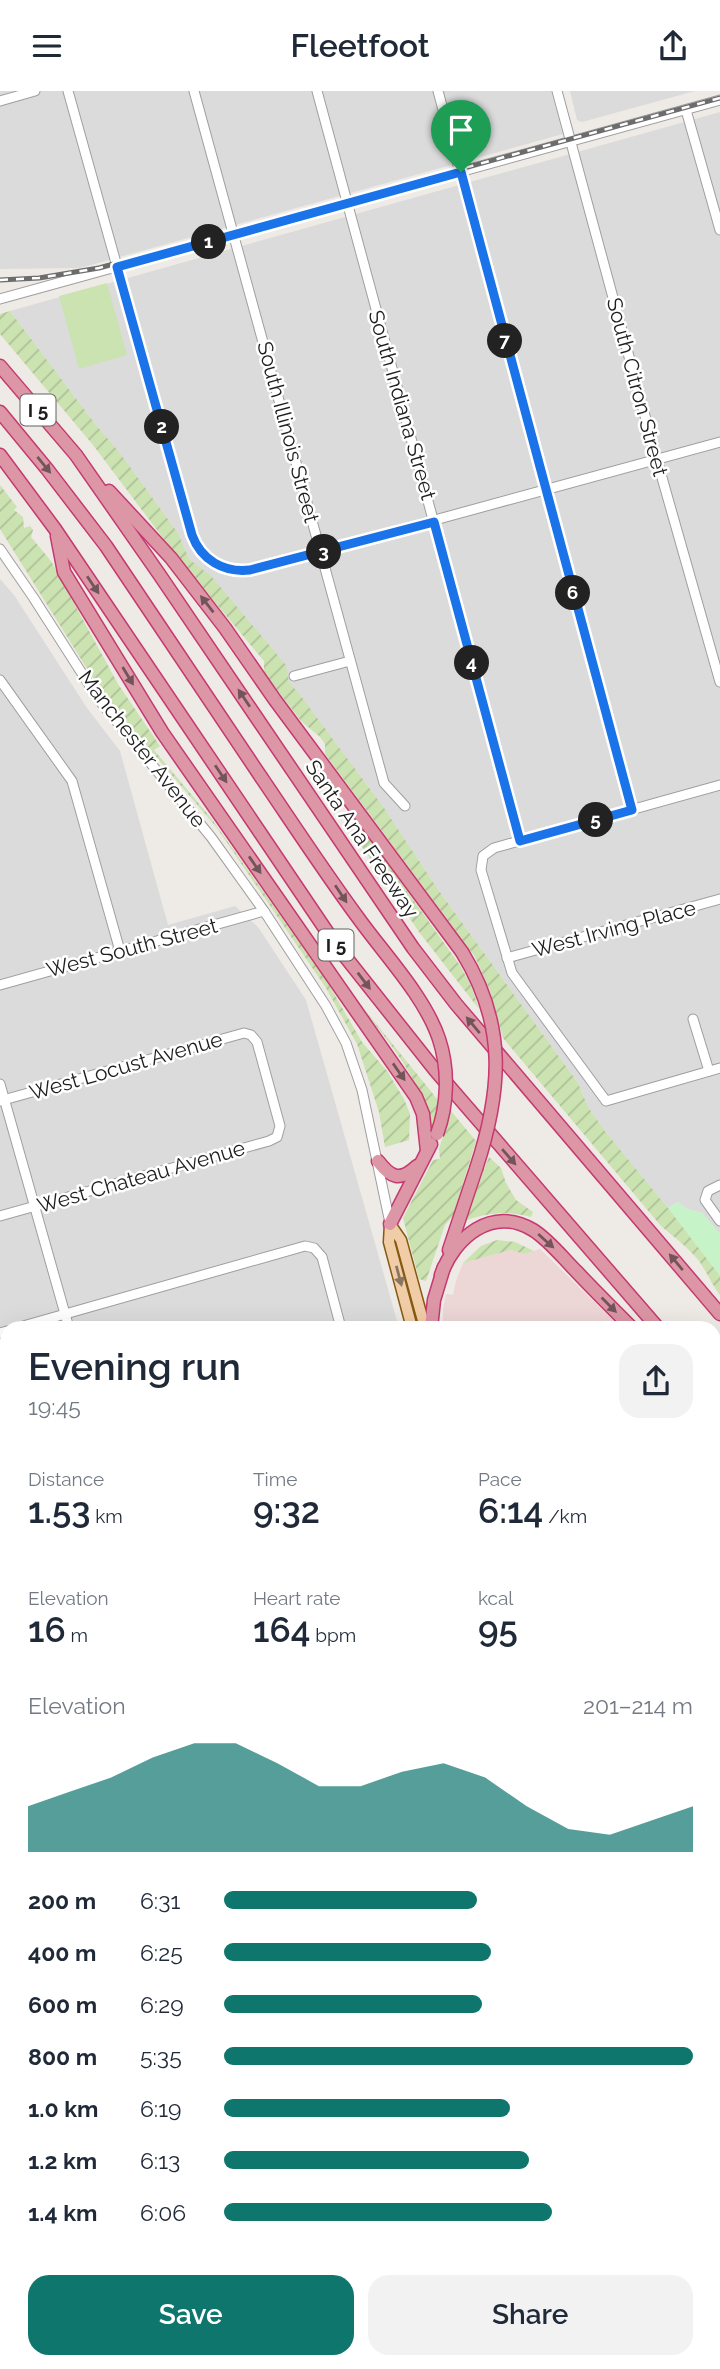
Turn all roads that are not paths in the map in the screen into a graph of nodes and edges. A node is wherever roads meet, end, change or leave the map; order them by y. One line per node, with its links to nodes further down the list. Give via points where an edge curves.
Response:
1 (35, 91): 8 (street)
2 (68, 91): 15 (street)
3 (194, 91): 14 (street, South Illinois Street)
4 (317, 91): 12 (street, South Indiana Street)
5 (438, 91): 11 (street)
6 (557, 91): 10 (street, South Citron Street)
7 (720, 100): 9 (street)
8 (0, 101)
9 (686, 110): 10 (street); 13 (street)
10 (571, 141): 11 (street); 22 (street, South Citron Street)
11 (461, 172): 12 (street); 23 (street)
12 (346, 204): 14 (street); 24 (street, South Indiana Street)
13 (720, 230)
14 (233, 235): 15 (street); 27 (street, South Illinois Street)
15 (117, 267): 16 (street); 27 (street, via 197,549 223,568 243,571)
16 (0, 299)
17 (0, 366): 21 (highway, Santa Ana Freeway / I 5)
18 (0, 412): 47 (highway, one-way to 47, bridge, via 99,537 353,912 424,1006 446,1070 443,1110)
19 (720, 442): 22 (street)
20 (0, 455): 25 (highway, I 5)
21 (76, 455): 56 (highway, one-way to 21, bridge, via 493,1108 493,1031 471,966 171,558); 57 (highway, Santa Ana Freeway / I 5, one-way to 21, via 456,1005 413,948)
22 (657, 460): 23 (street); 31 (street, South Citron Street)
23 (545, 491): 24 (street); 34 (street)
24 (434, 522): 27 (street); 35 (street, South Indiana Street)
25 (55, 529): 47 (highway, one-way to 47, via 64,572 162,733 416,1097 423,1114); 66 (highway, I 5, one-way to 66, via 336,945 435,1070)
26 (0, 549): 37 (street, Manchester Avenue, via 99,700 211,837)
27 (321, 553): 28 (street, South Illinois Street)
28 (350, 661): 29 (street); 33 (street, South Illinois Street, via 384,783)
29 (295, 676)
30 (0, 680): 38 (street, via 72,781)
31 (720, 682)
32 (720, 785): 34 (street)
33 (405, 806)
34 (632, 810): 35 (street)
35 (520, 841): 39 (street, via 483,856 481,870)
36 (720, 899): 39 (street, West Irving Place)
37 (264, 911): 38 (street, West South Street); 48 (street, Manchester Avenue, via 346,1044)
38 (120, 951): 40 (street, West South Street)
39 (507, 958): 43 (street, via 512,973 606,1101)
40 (0, 985)
41 (693, 1019): 43 (street)
42 (720, 1068): 43 (street)
43 (709, 1072)
44 (0, 1084): 45 (street)
45 (2, 1101): 46 (street, West Locust Avenue, via 238,1034 251,1035 259,1046); 52 (street)
46 (279, 1134): 52 (street, West Chateau Avenue, via 269,1141)
47 (425, 1156): 48 (highway, via 408,1175 397,1177); 55 (highway)
48 (378, 1161): 55 (street, Manchester Avenue)
49 (720, 1185): 51 (street)
50 (693, 1191): 51 (street)
51 (705, 1195): 54 (street)
52 (34, 1207): 53 (street, West Chateau Avenue); 58 (street)
53 (0, 1216)
54 (720, 1221)
55 (390, 1224): 62 (main road, one-way to 62, via 389,1242); 63 (main road, via 401,1240)
56 (441, 1275): 64 (highway); 65 (highway, one-way to 65, via 457,1244 474,1230 505,1222 526,1226 550,1244)
57 (720, 1314)
58 (65, 1315): 59 (street); 60 (street); 61 (street, via 299,1248 314,1248 322,1257)
59 (42, 1321)
60 (67, 1321)
61 (339, 1321)
62 (410, 1321)
63 (423, 1321)
64 (432, 1321)
65 (625, 1321)
66 (652, 1321)

